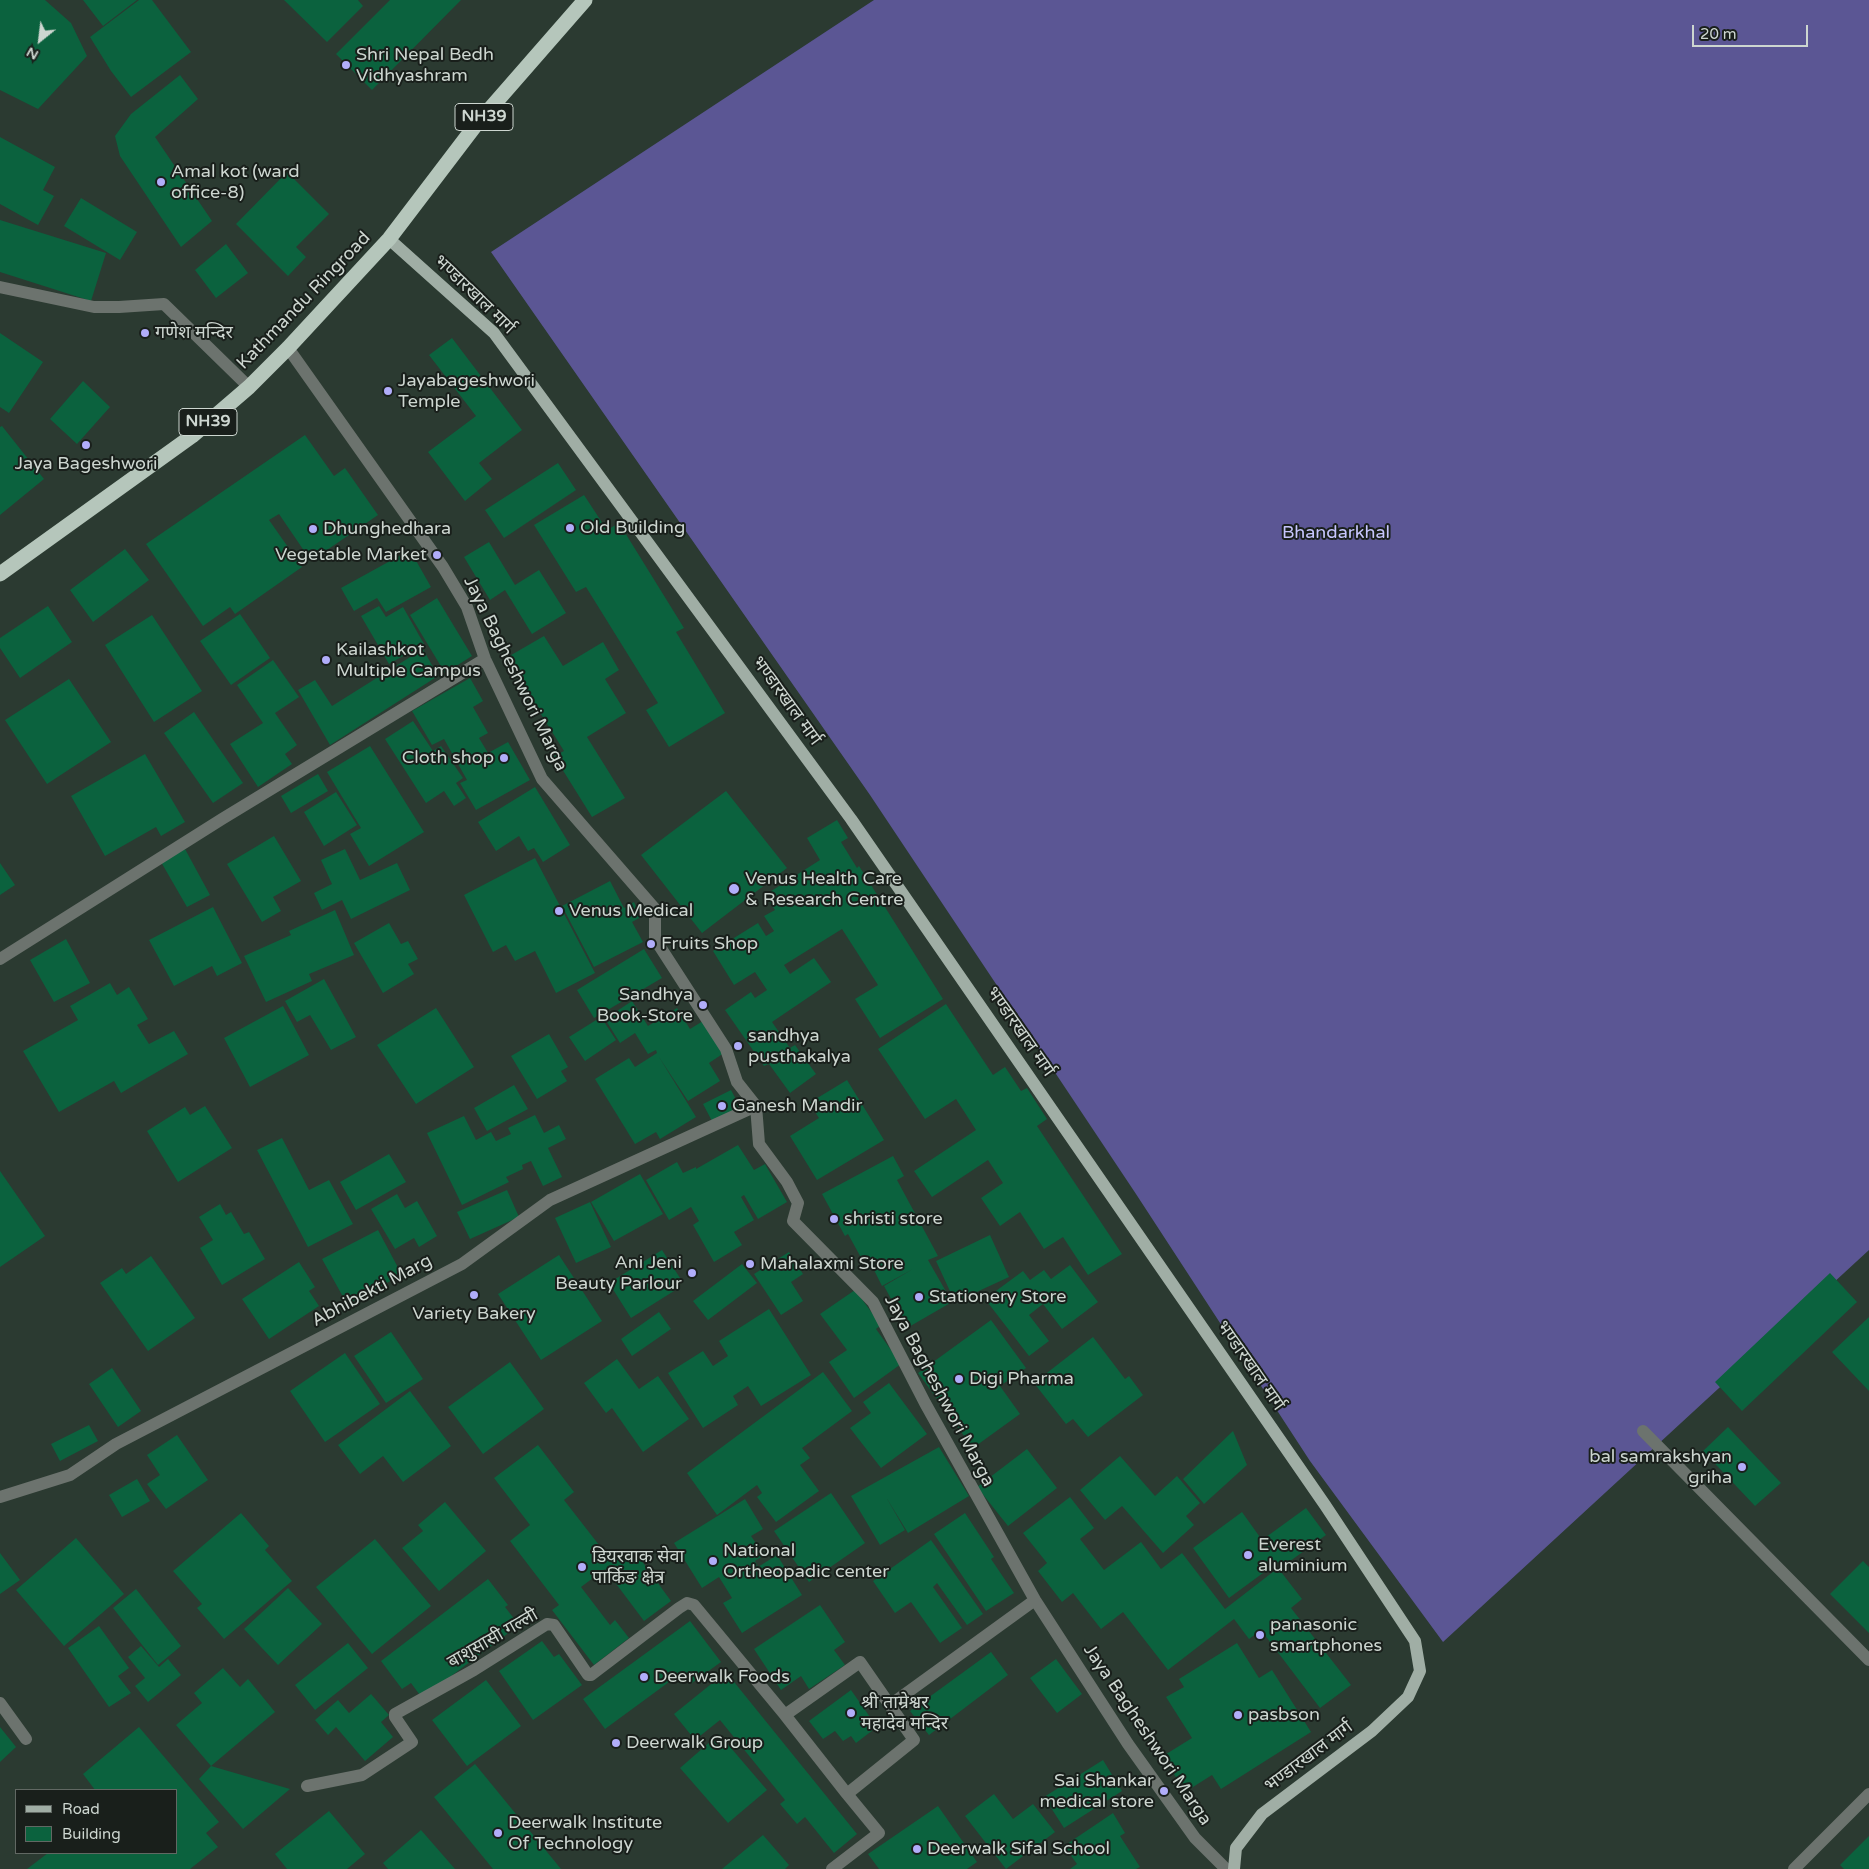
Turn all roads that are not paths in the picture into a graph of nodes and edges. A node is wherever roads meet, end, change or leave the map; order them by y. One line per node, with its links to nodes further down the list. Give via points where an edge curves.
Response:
1 (585, 0): 2 (highway, Kathmandu Ringroad / NH39, via 475,126)
2 (389, 239): 4 (highway, Kathmandu Ringroad / NH39); 23 (main road, भण्डारखाल मार्ग, via 494,333 851,819 1325,1505 1415,1641 1420,1671 1408,1697 1372,1731 1262,1814 1236,1848)
3 (0, 287): 5 (street, via 94,307 164,304)
4 (288, 348): 5 (highway, Kathmandu Ringroad / NH39); 7 (street, Jaya Bagheshwori Marga, via 443,567 467,607)
5 (249, 387): 6 (highway, Kathmandu Ringroad / NH39, via 192,436)
6 (0, 574)
7 (485, 659): 8 (street); 9 (street, Jaya Bagheshwori Marga, via 542,779 655,909 655,939 726,1049 737,1082)
8 (0, 959)
9 (756, 1106): 11 (street, Abhibekti Marg, via 550,1200 462,1264 116,1444 70,1475); 12 (street, Jaya Bagheshwori Marga, via 759,1144 798,1203 793,1221 873,1302)
10 (1643, 1431): 13 (street)
11 (0, 1497)
12 (1035, 1600): 15 (street); 22 (street, Jaya Bagheshwori Marga, via 1128,1744 1195,1838)
13 (1869, 1660)
14 (0, 1703): 17 (street)
15 (890, 1705): 16 (street, via 860,1662); 19 (street, via 914,1740)
16 (785, 1715): 18 (street, बाशुसासी गल्ली, via 694,1604 679,1608 593,1675 588,1674 554,1625 546,1624 474,1670 395,1714 412,1742 362,1775); 19 (street)
17 (26, 1739)
18 (307, 1786)
19 (847, 1794): 21 (street, via 878,1833)
20 (1869, 1794): 24 (street)
21 (832, 1869)
22 (1226, 1869)
23 (1234, 1869)
24 (1794, 1869)

